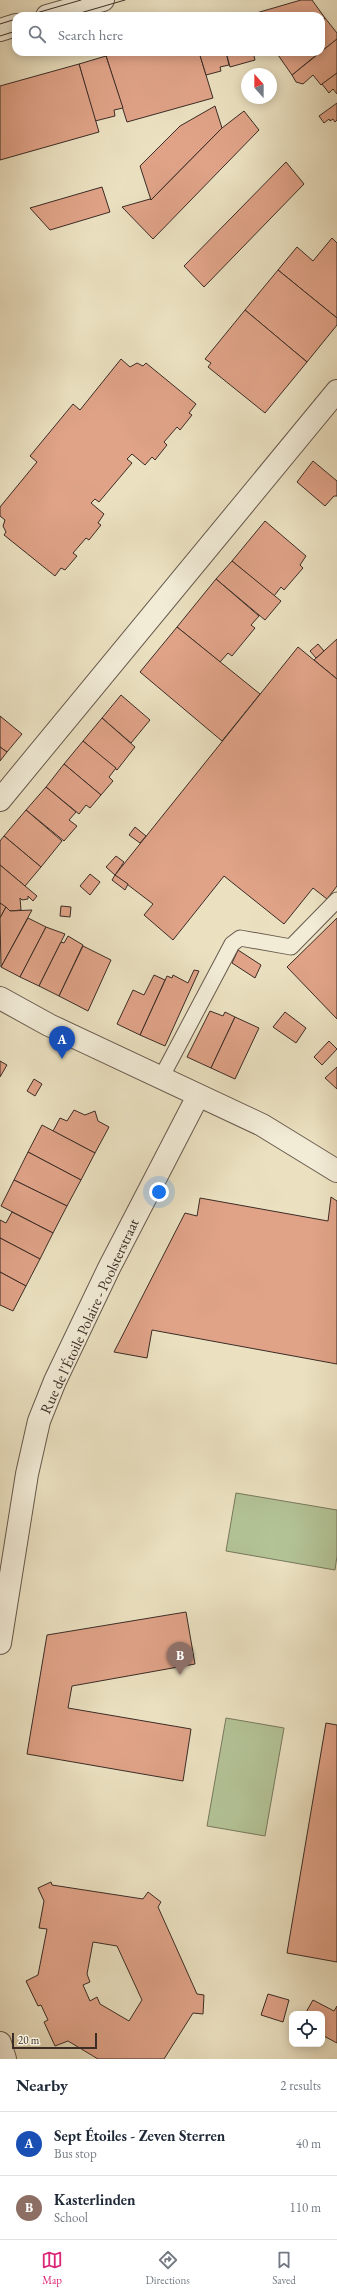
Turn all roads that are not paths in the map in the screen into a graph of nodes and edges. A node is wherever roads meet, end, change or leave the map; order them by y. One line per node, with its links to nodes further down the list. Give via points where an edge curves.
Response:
1 (103, 0): 2 (street)
2 (62, 12)
3 (12, 26): 4 (street)
4 (0, 30)
5 (337, 391): 6 (street)
6 (0, 800)
7 (337, 900): 9 (lane, via 291,947 240,938 232,944)
8 (0, 998): 9 (street, via 49,1025)
9 (161, 1078): 10 (street)
10 (198, 1096): 11 (street, via 262,1125); 12 (street, Rue de l'Étoile Polaire - Poolsterstraat, via 109,1268 55,1381 39,1421)
11 (337, 1171)
12 (0, 1643)
13 (0, 2043): 14 (street)
14 (5, 2059)

